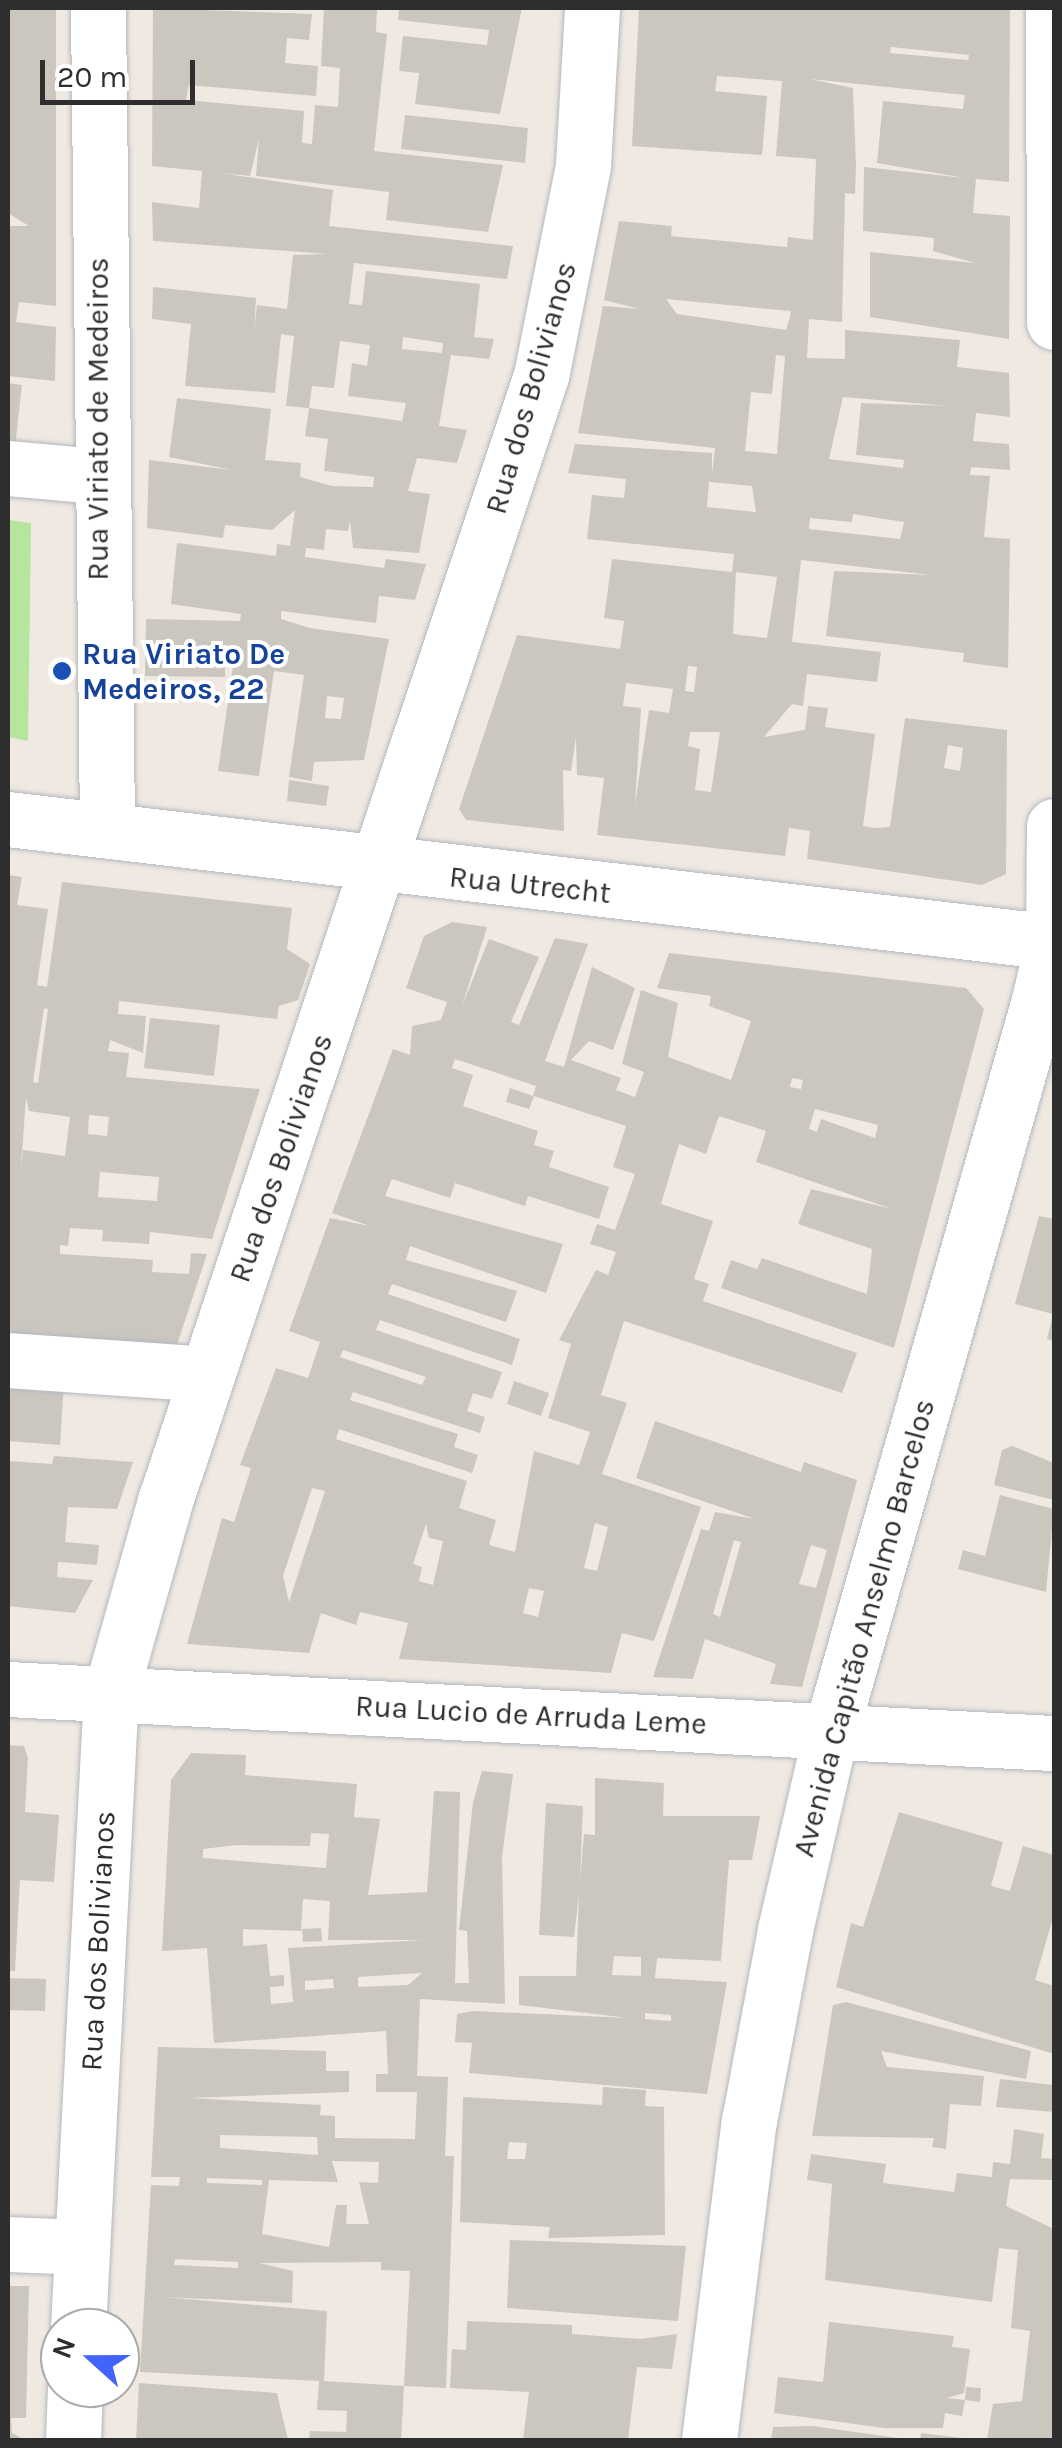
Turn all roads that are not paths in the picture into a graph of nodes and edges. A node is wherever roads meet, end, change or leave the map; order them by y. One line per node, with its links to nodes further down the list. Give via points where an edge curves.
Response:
1 (98, 8): 7 (street, Rua Viriato de Medeiros)
2 (592, 8): 11 (street, Rua dos Bolivianos, via 583,164 556,317)
3 (1053, 8): 4 (street)
4 (1054, 275): 5 (street)
5 (1054, 322)
6 (8, 468): 7 (street)
7 (96, 476): 10 (street, Rua Viriato de Medeiros)
8 (8, 819): 10 (street, Rua Utrecht)
9 (1054, 826): 12 (street, Avenida Capitão Anselmo Barcelos)
10 (107, 830): 11 (street, Rua Utrecht)
11 (379, 869): 12 (street, Rua Utrecht); 14 (street, Rua dos Bolivianos)
12 (1054, 942): 17 (street, Avenida Capitão Anselmo Barcelos)
13 (8, 1360): 14 (street)
14 (207, 1374): 16 (street, Rua dos Bolivianos)
15 (8, 1689): 16 (street, Rua Lucio de Arruda Leme)
16 (111, 1692): 17 (street, Rua Lucio de Arruda Leme); 20 (street, Rua dos Bolivianos)
17 (832, 1731): 18 (street, Rua Lucio de Arruda Leme); 24 (street, Avenida Capitão Anselmo Barcelos, via 749,2122)
18 (1054, 1743)
19 (8, 2244): 20 (street)
20 (82, 2247): 21 (street, Rua dos Bolivianos)
21 (79, 2308)
22 (74, 2408): 23 (street)
23 (73, 2440)
24 (709, 2440)

